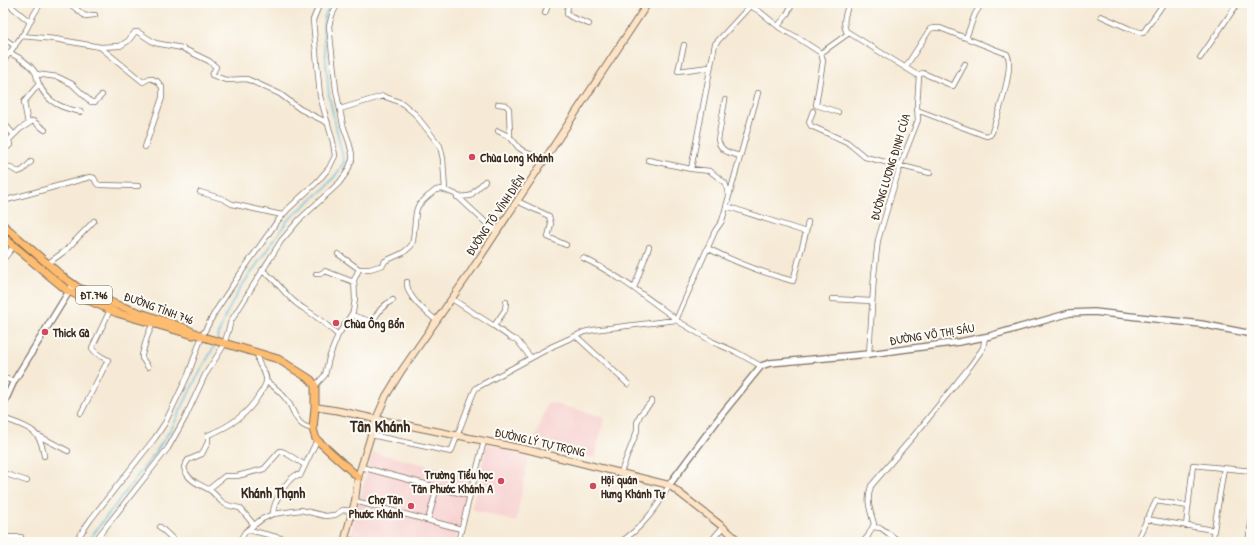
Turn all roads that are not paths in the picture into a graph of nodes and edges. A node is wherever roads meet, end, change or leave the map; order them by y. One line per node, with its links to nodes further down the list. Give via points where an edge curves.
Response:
1 (7, 3): 21 (street)
2 (41, 3): 21 (street)
3 (69, 3): 19 (street, via 85,16)
4 (320, 3): 53 (street, via 313,20 320,96)
5 (338, 3): 45 (street, via 329,26)
6 (549, 3): 18 (street)
7 (568, 3): 22 (street, via 567,14)
8 (648, 3): 62 (main road, ĐƯỜNG TÔ VĨNH DIỆN)
9 (745, 3): 16 (street)
10 (793, 3): 23 (street)
11 (849, 3): 24 (street, via 844,21 846,32)
12 (982, 3): 27 (street)
13 (1164, 3): 20 (street, via 1143,33)
14 (1238, 3): 33 (street)
15 (1247, 3): 17 (street)
16 (750, 6): 23 (street); 36 (street, via 716,41)
17 (1252, 7)
18 (545, 13)
19 (95, 15)
20 (1101, 16)
21 (30, 22): 25 (street)
22 (589, 24)
23 (778, 26): 32 (street)
24 (849, 33): 32 (street); 37 (street)
25 (21, 36): 29 (street); 30 (street)
26 (3, 38): 29 (street)
27 (966, 38): 37 (street, via 940,28 930,29); 46 (street, via 1007,54 1009,58 1006,85 990,136)
28 (684, 45): 36 (street, via 678,71)
29 (15, 46): 31 (street)
30 (100, 47): 53 (street, via 120,46 138,32 155,43 182,48 209,61 216,67 212,75 226,80 247,79 280,94 300,109); 59 (street, via 143,82 150,78 162,87 162,98)
31 (10, 53): 34 (street); 38 (street, via 26,61)
32 (821, 53): 50 (street, via 823,61 816,105)
33 (1200, 58)
34 (3, 62)
35 (965, 64): 39 (street, via 953,86 923,74)
36 (710, 67): 67 (street)
37 (905, 68): 39 (street)
38 (36, 74): 40 (street); 42 (street, via 58,77 72,84 91,102 95,102)
39 (917, 75): 46 (street, ĐƯỜNG LƯƠNG ĐỊNH CỦA)
40 (39, 84): 49 (street, via 48,99); 54 (street, via 24,102)
41 (758, 94): 61 (street)
42 (102, 95)
43 (725, 100): 61 (street, via 718,140 725,151)
44 (498, 104): 58 (street, via 506,105 509,109)
45 (340, 109): 71 (street, via 383,96 406,107 415,114 440,146); 94 (street, via 352,154 347,172 339,183 299,220)
46 (917, 110): 66 (street, ĐƯỜNG LƯƠNG ĐỊNH CỦA, via 918,120)
47 (3, 111): 51 (street)
48 (813, 111): 66 (street, via 809,122 813,127 847,142 866,158)
49 (81, 112)
50 (838, 112)
51 (3, 117)
52 (3, 122): 57 (street)
53 (328, 123): 78 (street, via 335,156 329,168)
54 (28, 124): 55 (street, via 33,121); 57 (street)
55 (45, 130)
56 (498, 131): 58 (street)
57 (14, 135): 60 (street, via 9,140 10,145)
58 (510, 138): 62 (street, via 525,152)
59 (145, 147)
60 (3, 151)
61 (740, 156): 73 (street)
62 (545, 160): 76 (main road, ĐƯỜNG TÔ VĨNH DIỆN)
63 (648, 160): 67 (street)
64 (31, 162): 65 (street, via 18,172)
65 (3, 165)
66 (900, 166): 68 (street); 103 (street, ĐƯỜNG LƯƠNG ĐỊNH CỦA, via 878,240)
67 (691, 169): 73 (street, via 714,173 725,183)
68 (930, 173)
69 (485, 181): 74 (street, via 470,196)
70 (138, 186): 75 (street, via 100,185 90,177)
71 (445, 190): 74 (street); 93 (street, via 436,190 418,206 411,246 382,265)
72 (200, 192): 78 (street, via 232,204)
73 (729, 195): 77 (street)
74 (458, 197): 82 (street)
75 (3, 201)
76 (517, 201): 82 (main road, ĐƯỜNG TÔ VĨNH DIỆN); 85 (street, via 548,216 551,224 548,237)
77 (726, 206): 83 (street); 88 (street, via 722,221)
78 (282, 215): 114 (street, via 215,312)
79 (94, 222): 92 (street, via 65,251)
80 (808, 222): 83 (street)
81 (3, 225): 92 (main road, ĐƯỜNG TỈNH 746 / ĐT.746)
82 (496, 232): 100 (main road, ĐƯỜNG TÔ VĨNH DIỆN)
83 (806, 232): 88 (street, via 793,281 769,275)
84 (3, 237): 86 (main road, ĐƯỜNG TỈNH 746 / ĐT.746)
85 (566, 245)
86 (14, 246): 91 (street); 98 (main road, ĐƯỜNG TỈNH 746 / ĐT.746, via 62,287)
87 (649, 247): 99 (street)
88 (707, 248): 108 (street)
89 (338, 254): 93 (street)
90 (583, 258): 99 (street)
91 (3, 260)
92 (47, 264): 98 (main road, ĐƯỜNG TỈNH 746 / ĐT.746)
93 (359, 269): 96 (street)
94 (262, 270): 112 (street, via 272,276 296,304 320,319); 116 (street, via 230,321)
95 (316, 274): 96 (street, via 325,271)
96 (354, 282): 106 (street, via 355,299)
97 (407, 282): 107 (street, via 414,300)
98 (71, 288): 105 (main road, ĐƯỜNG TỈNH 746 / ĐT.746); 114 (main road, ĐƯỜNG TỈNH 746 / ĐT.746, via 182,327); 123 (street)
99 (634, 288): 108 (street)
100 (452, 299): 107 (main road, ĐƯỜNG TÔ VĨNH DIỆN); 110 (street)
101 (832, 299): 103 (street)
102 (393, 300): 106 (street, via 377,312 372,322)
103 (872, 301): 118 (street, ĐƯỜNG LƯƠNG ĐỊNH CỦA)
104 (506, 302): 110 (street, via 505,310)
105 (110, 310): 109 (main road, ĐƯỜNG TỈNH 746 / ĐT.746); 130 (street, via 92,348 108,360)
106 (351, 315): 112 (street)
107 (437, 320): 132 (main road, ĐƯỜNG TÔ VĨNH DIỆN, via 390,390)
108 (675, 320): 113 (street, via 593,330); 120 (street)
109 (153, 323): 114 (main road, ĐƯỜNG TỈNH 746 / ĐT.746); 121 (street, via 146,337 142,355)
110 (494, 326): 119 (street, via 517,340)
111 (1252, 334): 115 (street, ĐƯỜNG VÕ THỊ SÁU, via 1201,324 1094,312 1070,313)
112 (338, 335): 126 (street, via 325,375)
113 (576, 336): 119 (street); 125 (street)
114 (202, 337): 116 (main road, ĐT.746); 171 (street, via 188,375 165,423)
115 (985, 337): 118 (street, ĐƯỜNG VÕ THỊ SÁU); 164 (street, via 983,348 971,366 871,486 868,504)
116 (224, 344): 117 (main road, ĐT.746); 172 (street, via 205,375 168,448)
117 (258, 353): 124 (street, via 258,364 266,374); 126 (main road, ĐT.746, via 278,359 292,367 311,380)
118 (869, 354): 120 (street, ĐƯỜNG VÕ THỊ SÁU)
119 (531, 358): 135 (street, via 476,388)
120 (761, 366): 149 (street)
121 (148, 367)
122 (3, 378): 123 (street)
123 (14, 381): 128 (street)
124 (266, 381): 133 (street, via 280,392 303,427); 151 (street, via 256,401 244,414 208,435 208,442 202,454 188,460 184,467 185,474)
125 (628, 384)
126 (315, 386): 129 (main road)
127 (652, 401): 145 (street, via 640,415)
128 (3, 405)
129 (315, 407): 132 (main road, ĐƯỜNG LÝ TỰ TRỌNG); 133 (main road)
130 (81, 413)
131 (3, 418): 136 (street, via 26,427)
132 (376, 419): 134 (main road); 135 (main road, ĐƯỜNG LÝ TỰ TRỌNG)
133 (313, 429): 137 (main road)
134 (371, 435): 135 (street, via 449,452); 142 (main road)
135 (456, 435): 138 (main road, ĐƯỜNG LÝ TỰ TRỌNG)
136 (39, 436): 139 (street); 140 (street)
137 (317, 440): 141 (street); 147 (main road)
138 (484, 441): 145 (main road, ĐƯỜNG LÝ TỰ TRỌNG); 152 (street)
139 (68, 451)
140 (44, 456)
141 (305, 466): 151 (street, via 280,452 264,469 237,476 225,476); 156 (street, via 300,476 292,477 282,490 273,507)
142 (361, 468): 147 (main road); 150 (street)
143 (1224, 468): 144 (street); 154 (street, via 1193,465); 167 (street)
144 (1252, 471)
145 (622, 472): 149 (main road, ĐƯỜNG LÝ TỰ TRỌNG)
146 (3, 473): 148 (street)
147 (358, 477): 153 (main road)
148 (27, 481)
149 (669, 485): 163 (main road, ĐƯỜNG LÝ TỰ TRỌNG); 178 (street, via 655,508)
150 (437, 487): 152 (street); 158 (street)
151 (209, 489): 160 (street, via 223,503 240,508)
152 (470, 496): 165 (street)
153 (355, 501): 155 (main road); 158 (street)
154 (1188, 506): 159 (street, via 1158,500); 161 (street)
155 (353, 511): 156 (street, via 343,510 335,515 325,516 301,510); 170 (main road)
156 (273, 514): 160 (street)
157 (1252, 519): 185 (street)
158 (428, 520): 165 (street)
159 (1146, 520): 161 (street); 183 (street)
160 (254, 525): 166 (street)
161 (1186, 526): 167 (street)
162 (160, 527): 173 (street)
163 (723, 527): 179 (street); 180 (main road, ĐƯỜNG LÝ TỰ TRỌNG)
164 (874, 527): 181 (street); 182 (street, via 881,528)
165 (461, 529): 177 (street)
166 (249, 530): 174 (street); 175 (street)
167 (1214, 530): 184 (street)
168 (3, 537): 169 (street)
169 (21, 537)
170 (345, 540): 176 (street)
171 (74, 542)
172 (94, 542)
173 (176, 542)
174 (239, 542)
175 (296, 542)
176 (359, 542)
177 (458, 542)
178 (620, 542)
179 (710, 542)
180 (740, 542)
181 (863, 542)
182 (900, 542)
183 (1136, 542)
184 (1212, 542)
185 (1248, 542)

